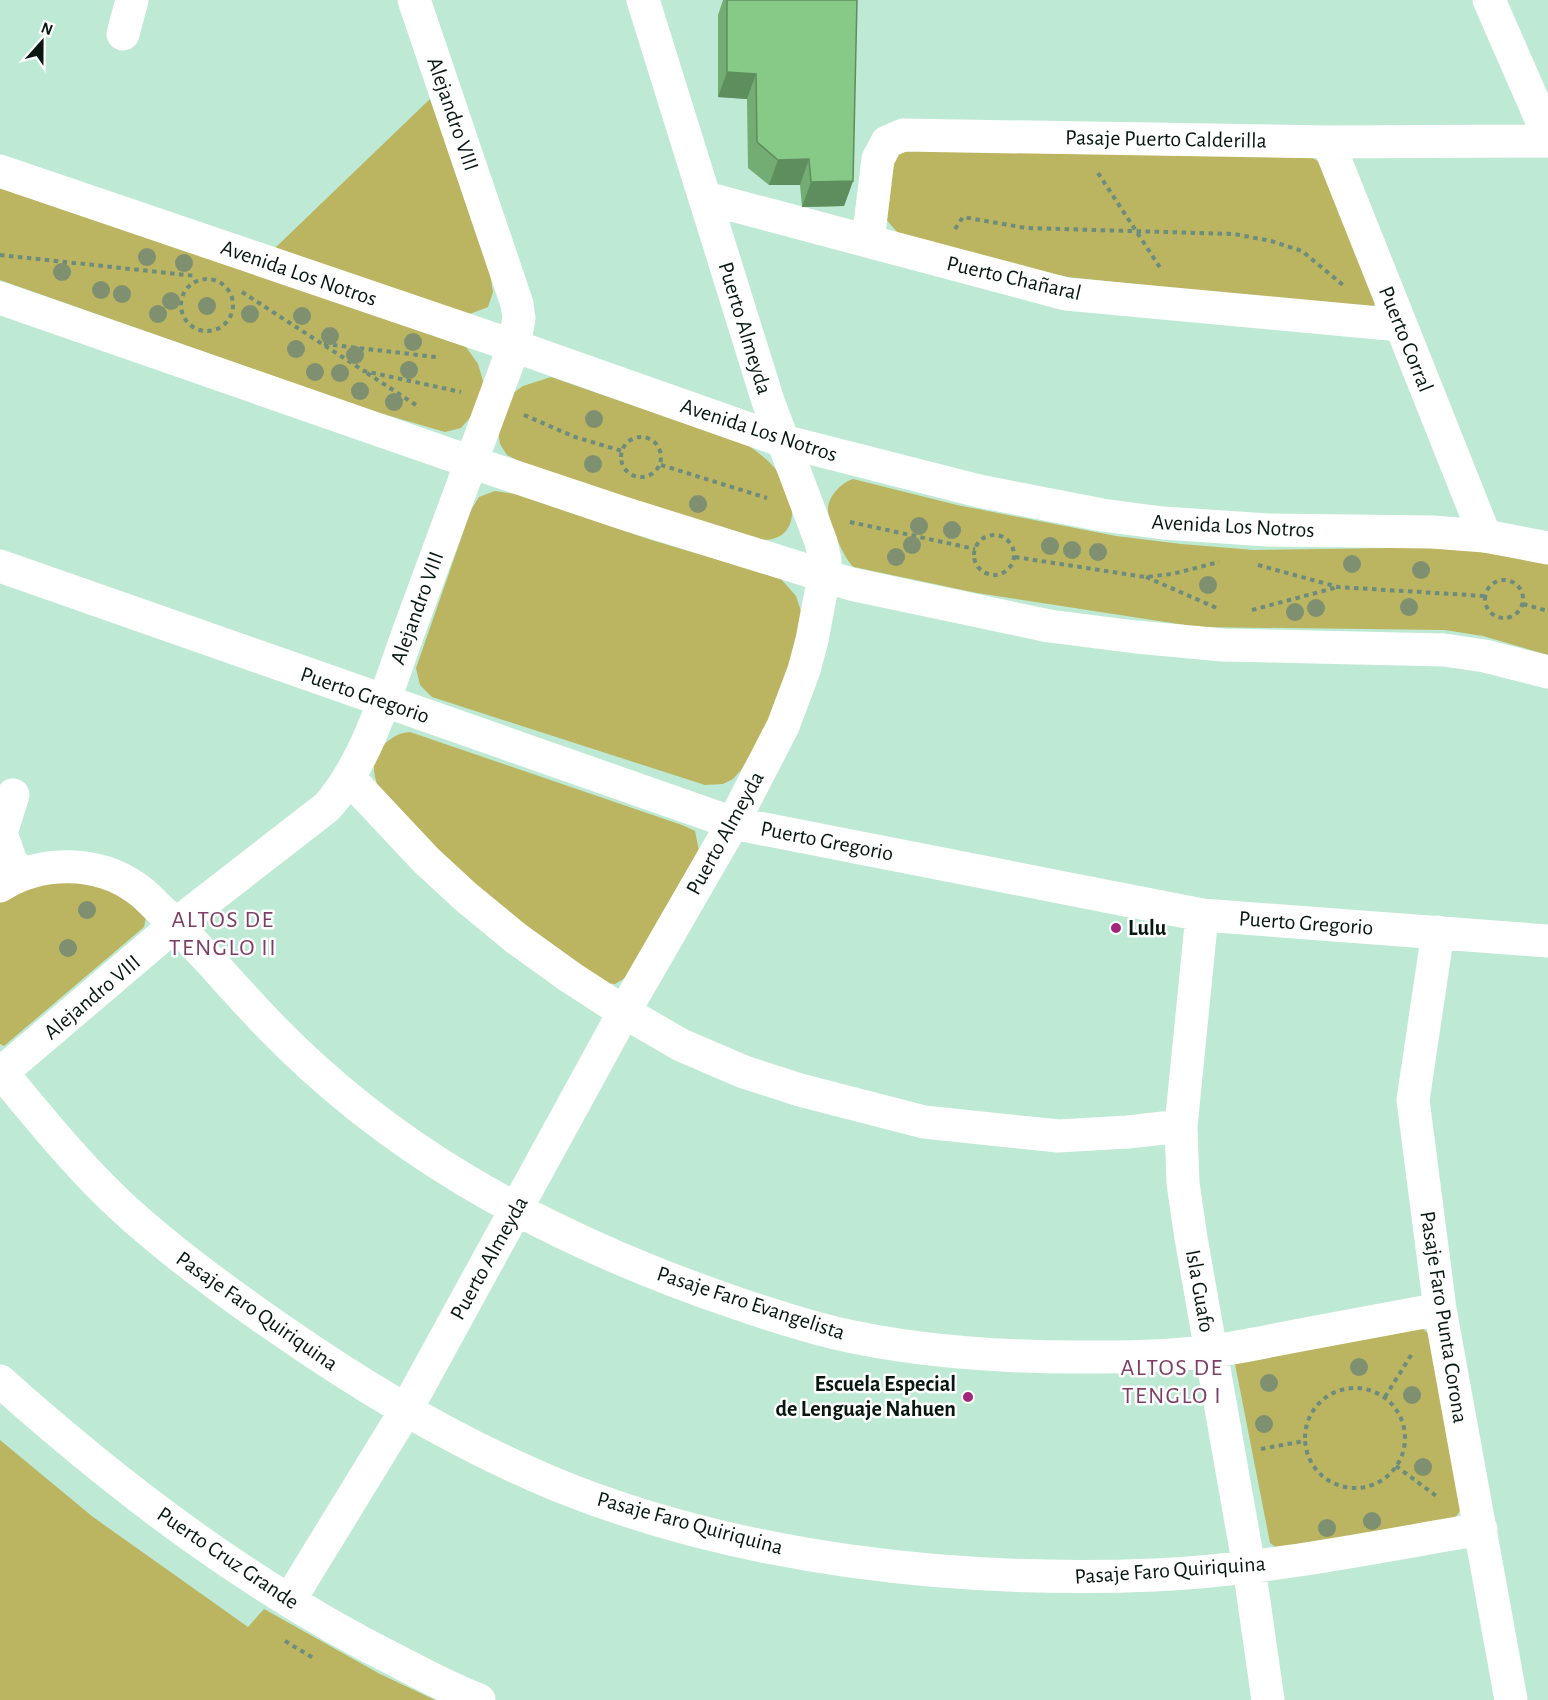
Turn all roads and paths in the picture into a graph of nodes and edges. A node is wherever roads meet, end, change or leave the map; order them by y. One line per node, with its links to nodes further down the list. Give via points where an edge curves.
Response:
1 (132, 0): 5 (street)
2 (414, 0): 24 (street, Alejandro VIII, via 517,304)
3 (643, 0): 11 (street, Puerto Almeyda)
4 (1488, 0): 6 (street)
5 (123, 34)
6 (1548, 135)
7 (1074, 138): 8 (street, Pasaje Puerto Calderilla); 12 (path); 13 (street, Pasaje Puerto Calderilla, via 903,135 887,142 878,159)
8 (1328, 141): 9 (street, Pasaje Puerto Calderilla); 22 (street, Puerto Corral)
9 (1548, 141)
10 (0, 171): 24 (street, Avenida Los Notros)
11 (706, 198): 13 (street, Puerto Chañaral); 29 (street, Puerto Almeyda)
12 (1137, 232): 15 (path, via 1026,228 963,218); 18 (path, via 1234,234 1271,241 1302,251); 21 (path)
13 (868, 241): 15 (street, Puerto Chañaral)
14 (0, 255): 16 (path)
15 (935, 259): 21 (street, Puerto Chañaral, via 1066,294)
16 (218, 281): 16 (path, via 205,279 184,292 184,316 203,331 216,331 233,313 228,289); 17 (path)
17 (233, 287)
18 (1348, 289)
19 (240, 291): 23 (path)
20 (0, 298): 31 (street)
21 (1185, 305): 22 (street, Puerto Chañaral)
22 (1400, 325): 32 (street, Puerto Corral)
23 (323, 344): 25 (path); 26 (path)
24 (514, 346): 27 (street, Alejandro VIII); 29 (street, Avenida Los Notros)
25 (440, 358)
26 (364, 371): 27 (path); 28 (path)
27 (494, 401): 30 (path, via 575,437); 31 (street, Alejandro VIII)
28 (423, 409)
29 (783, 441): 32 (street, Avenida Los Notros, via 979,491 1153,522 1222,529); 38 (street, Puerto Almeyda, via 821,542)
30 (622, 452): 30 (path, via 623,467 636,477 646,478 661,465 660,448 647,437 631,439)
31 (471, 462): 38 (street); 47 (street, Alejandro VIII)
32 (1485, 536): 33 (street, Avenida Los Notros)
33 (1548, 548)
34 (1015, 557): 34 (path, via 1010,542 997,534 983,538 974,556 979,568 996,575 1011,567); 39 (path)
35 (1222, 561): 39 (path)
36 (1251, 562): 40 (path)
37 (0, 566): 47 (street, Puerto Gregorio)
38 (824, 576): 46 (street, via 1038,624 1136,638 1223,645 1444,650); 50 (street, Puerto Almeyda, via 812,640 795,697)
39 (1145, 577): 44 (path)
40 (1338, 587): 41 (path); 45 (path)
41 (1485, 596): 42 (path, via 1486,607 1498,618 1514,616); 42 (path, via 1492,583 1508,580 1520,589)
42 (1523, 604): 43 (path)
43 (1548, 611)
44 (1226, 612)
45 (1247, 612)
46 (1548, 672)
47 (383, 702): 48 (street, Alejandro VIII); 50 (street, Puerto Gregorio)
48 (349, 778): 53 (street, Alejandro VIII, via 327,807); 56 (street, via 466,897 526,945)
49 (14, 795): 51 (street, via 1,833 11,862)
50 (733, 823): 52 (street, Puerto Gregorio); 56 (street, Puerto Almeyda)
51 (11, 879): 53 (street, Pasaje Faro Evangelista, via 65,866 88,868 136,887)
52 (1202, 915): 54 (street, Puerto Gregorio); 58 (street, Isla Guafo)
53 (176, 925): 57 (street, Alejandro VIII); 59 (street, Pasaje Faro Evangelista, via 272,1029 323,1076 416,1148)
54 (1438, 932): 55 (street, Puerto Gregorio); 60 (street, Pasaje Faro Punta Corona, via 1413,1100)
55 (1548, 941)
56 (624, 1012): 58 (street, via 681,1045 744,1072 924,1122 1058,1136); 59 (street, Puerto Almeyda)
57 (1, 1073): 63 (street, Pasaje Faro Quiriquina, via 119,1203 186,1263 327,1362)
58 (1181, 1126): 61 (street, Isla Guafo, via 1183,1183)
59 (516, 1209): 61 (street, Pasaje Faro Evangelista, via 639,1267 837,1333 986,1354 1125,1357); 63 (street, Puerto Almeyda)
60 (1440, 1309): 61 (street, Pasaje Faro Evangelista); 66 (street, Pasaje Faro Punta Corona)
61 (1211, 1351): 65 (street, Isla Guafo)
62 (0, 1381): 68 (street, Puerto Cruz Grande, via 159,1512 227,1563)
63 (406, 1410): 67 (street, Pasaje Faro Quiriquina, via 557,1485 719,1535 802,1553 902,1567 1070,1577); 68 (street, Puerto Almeyda)
64 (1304, 1440): 64 (path, via 1313,1408 1331,1393 1353,1387 1385,1397 1400,1414 1406,1435 1402,1456 1389,1475 1358,1488 1336,1484 1317,1472); 65 (path)
65 (1230, 1455): 67 (street, Isla Guafo)
66 (1481, 1529): 67 (street, Pasaje Faro Quiriquina); 71 (street, Pasaje Faro Punta Corona)
67 (1250, 1567): 70 (street, Isla Guafo)
68 (289, 1601): 69 (street, Puerto Cruz Grande, via 377,1651)
69 (479, 1700)
70 (1268, 1700)
71 (1511, 1700)

